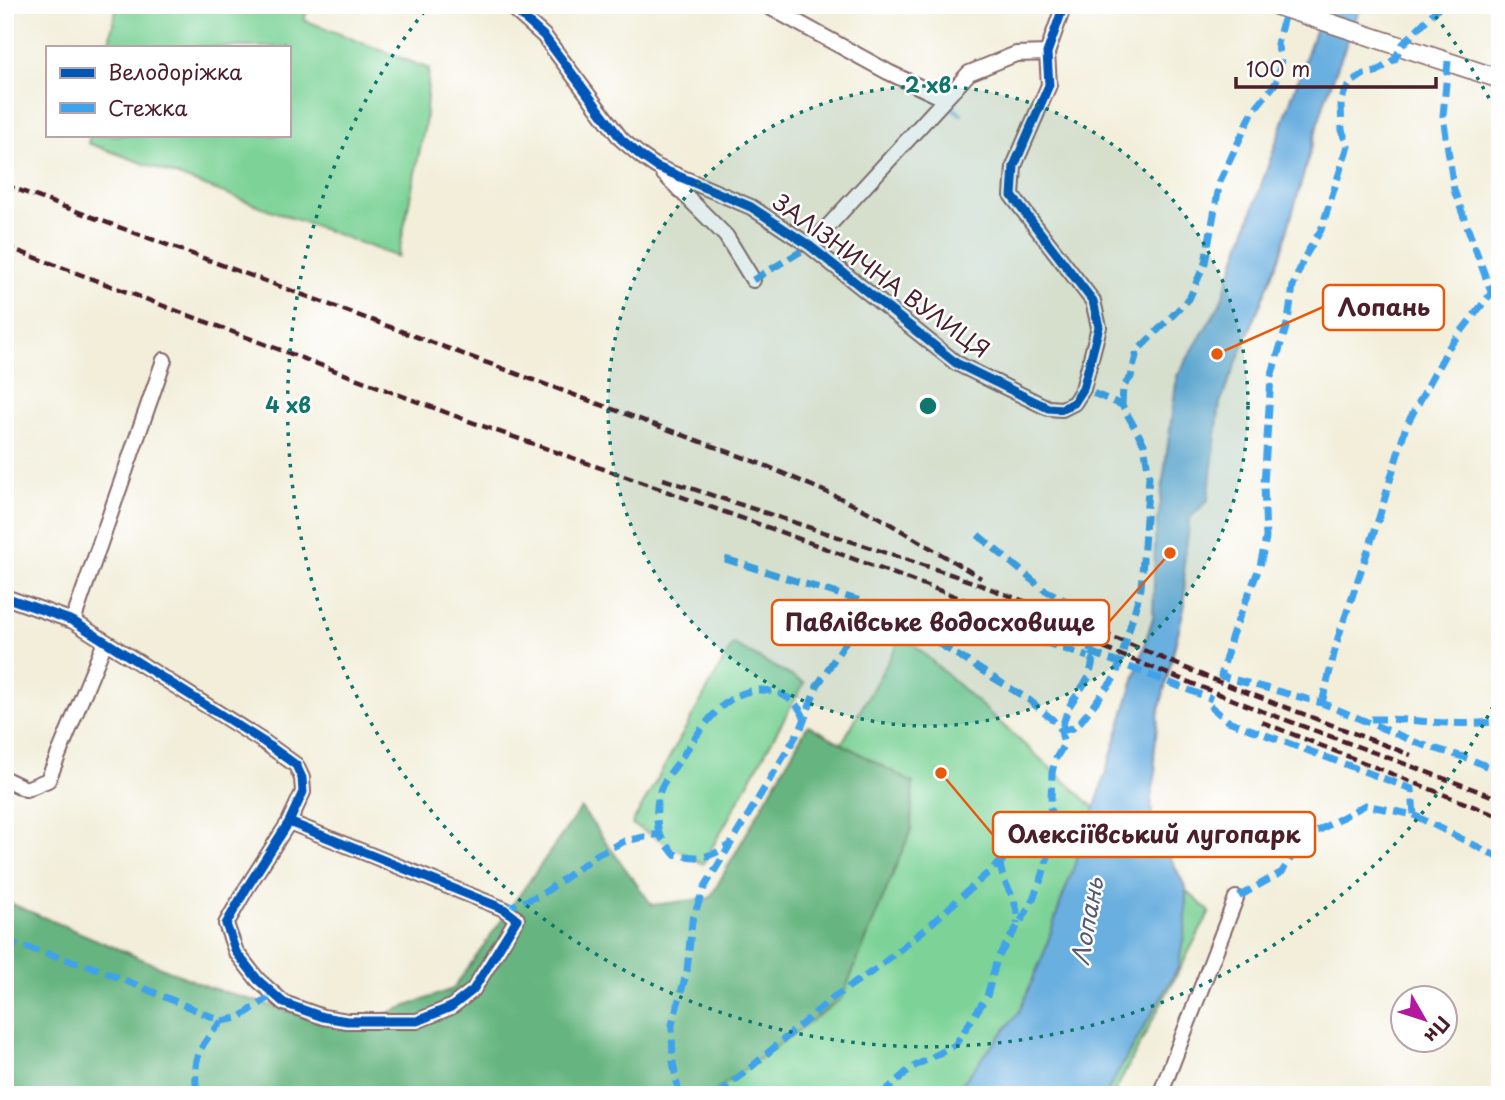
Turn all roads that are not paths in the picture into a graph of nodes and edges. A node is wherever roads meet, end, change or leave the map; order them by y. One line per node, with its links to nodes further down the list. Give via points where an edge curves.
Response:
1 (509, 5): 8 (street, ЗАЛІЗНИЧНА ВУЛИЦЯ, via 544,36 621,139)
2 (766, 5): 7 (street)
3 (1065, 5): 5 (street)
4 (1275, 5): 6 (street)
5 (1047, 53): 7 (street, via 1016,54 969,73); 9 (street, ЗАЛІЗНИЧНА ВУЛИЦЯ, via 1049,85 1014,166 1012,196 1093,300 1099,327 1083,389 1074,403 1062,409 1048,408 956,363)
6 (1500, 79)
7 (942, 102): 9 (street)
8 (657, 167): 9 (street, ЗАЛІЗНИЧНА ВУЛИЦЯ, via 751,207); 10 (street, via 726,236)
9 (810, 246)
10 (753, 280)
11 (164, 360): 13 (street)
12 (5, 597): 13 (street)
13 (73, 621): 14 (street)
14 (105, 642): 15 (street, via 48,780 26,789); 16 (street, via 296,765 303,792)
15 (5, 779)
16 (289, 822): 16 (street, via 226,924 236,952 258,980 284,1003 347,1021 417,1021 451,1007 473,990 517,919 504,909)
17 (1237, 898): 18 (street)
18 (1160, 1095)

